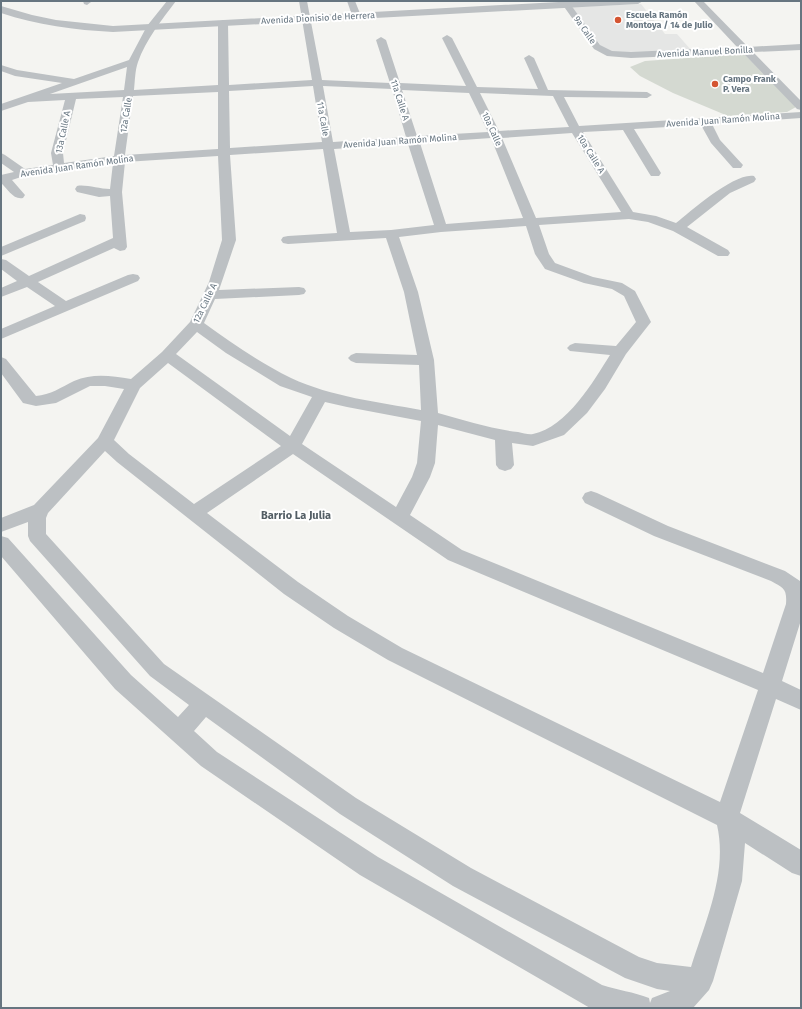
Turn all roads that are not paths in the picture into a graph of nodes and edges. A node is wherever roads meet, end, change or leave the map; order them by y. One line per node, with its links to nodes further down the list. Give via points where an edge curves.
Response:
1 (172, 1): 11 (street, 12a Calle)
2 (303, 1): 9 (street, 11a Calle)
3 (351, 1): 8 (street)
4 (638, 1): 6 (street, Avenida Dionisio de Herrera)
5 (698, 1): 15 (street)
6 (565, 3): 8 (street, Avenida Dionisio de Herrera); 16 (street, 9a Calle, via 597,47)
7 (1, 9): 11 (street, Avenida Dionisio de Herrera, via 21,16 79,28)
8 (356, 16): 9 (street, Avenida Dionisio de Herrera)
9 (306, 19): 10 (street, Avenida Dionisio de Herrera); 21 (street, 11a Calle)
10 (223, 23): 11 (street, Avenida Dionisio de Herrera); 23 (street, 12a Calle A)
11 (152, 26): 18 (street, 12a Calle)
12 (447, 38): 24 (street, 10a Calle)
13 (381, 40): 22 (street, 11a Calle A)
14 (801, 47): 15 (street, Avenida Manuel Bonilla)
15 (745, 50): 16 (street, Avenida Manuel Bonilla); 30 (street)
16 (610, 54)
17 (529, 58): 25 (street, 10a Calle A)
18 (134, 62): 20 (street); 26 (street, 12a Calle)
19 (1, 68): 20 (street, via 15,73)
20 (76, 82): 29 (street)
21 (317, 83): 22 (street); 23 (street); 38 (street, 11a Calle)
22 (395, 86): 24 (street); 37 (street, 11a Calle A)
23 (224, 87): 26 (street); 39 (street, 12a Calle A)
24 (472, 88): 25 (street); 36 (street, 10a Calle)
25 (550, 92): 27 (street); 35 (street, 10a Calle A)
26 (129, 93): 28 (street); 41 (street, 12a Calle)
27 (647, 95)
28 (71, 97): 29 (street); 43 (street, 13a Calle A, via 57,153)
29 (25, 100): 31 (street)
30 (801, 107)
31 (1, 108)
32 (801, 115): 33 (street, Avenida Juan Ramón Molina)
33 (705, 121): 34 (street, Avenida Juan Ramón Molina); 42 (street, via 715,141)
34 (626, 126): 35 (street, Avenida Juan Ramón Molina); 45 (street)
35 (576, 130): 36 (street, Avenida Juan Ramón Molina); 51 (street, 10a Calle A)
36 (496, 136): 37 (street, Avenida Juan Ramón Molina); 53 (street, 10a Calle)
37 (413, 140): 38 (street, Avenida Juan Ramón Molina); 54 (street, 11a Calle A)
38 (328, 146): 39 (street, Avenida Juan Ramón Molina); 57 (street, 11a Calle)
39 (224, 152): 41 (street, Avenida Juan Ramón Molina); 66 (street, 12a Calle A, via 229,240)
40 (1, 157): 44 (street)
41 (119, 158): 43 (street, Avenida Juan Ramón Molina); 49 (street, 12a Calle)
42 (737, 165)
43 (59, 167): 44 (street, Avenida Juan Ramón Molina)
44 (23, 173): 46 (street, Avenida Juan Ramón Molina)
45 (654, 173)
46 (2, 179): 50 (street)
47 (750, 179): 55 (street, via 726,190)
48 (81, 189): 49 (street, via 99,193)
49 (116, 192): 63 (street, 12a Calle, via 119,244)
50 (19, 195)
51 (629, 215): 53 (street); 55 (street)
52 (80, 218): 59 (street)
53 (531, 222): 54 (street); 71 (street, 10a Calle, via 542,254 550,266 589,280 617,286 630,294 644,322)
54 (441, 228): 56 (street)
55 (678, 228): 60 (street)
56 (391, 234): 57 (street); 74 (street, via 411,292)
57 (344, 236): 58 (street)
58 (288, 240)
59 (1, 252)
60 (723, 253)
61 (1, 263): 63 (street)
62 (133, 278): 67 (street)
63 (26, 282): 65 (street); 67 (street)
64 (299, 291): 66 (street)
65 (1, 293)
66 (210, 295): 68 (street, 12a Calle A)
67 (64, 306): 69 (street)
68 (196, 324): 72 (street, 12a Calle A); 77 (street, via 231,350 286,382)
69 (1, 334)
70 (575, 348): 71 (street)
71 (620, 351): 79 (street, via 581,408 558,430 533,440)
72 (167, 355): 76 (street, 12a Calle A); 81 (street)
73 (356, 358): 74 (street)
74 (426, 360): 78 (street)
75 (1, 362): 76 (street, via 29,399 35,402 44,401 87,382)
76 (134, 385): 80 (street, 12a Calle A)
77 (321, 395): 78 (street); 81 (street)
78 (430, 417): 79 (street); 86 (street, via 426,463)
79 (503, 436): 82 (street)
80 (104, 441): 84 (street, 12a Calle A); 85 (street)
81 (293, 446): 85 (street); 86 (street)
82 (505, 465)
83 (591, 498): 89 (street, via 661,531 792,583 797,591 796,604)
84 (40, 510): 87 (street, 12a Calle A); 91 (street, via 37,518 37,536 157,670)
85 (194, 513): 93 (street, via 291,588 395,654)
86 (400, 517): 89 (street, via 455,555)
87 (1, 525)
88 (1, 543): 92 (street, via 123,682)
89 (771, 686): 90 (street); 93 (street)
90 (801, 700)
91 (204, 703): 92 (street); 95 (street, via 348,806 462,877 634,969 657,976)
92 (179, 732): 96 (street, via 209,759 369,866 596,997)
93 (727, 818): 94 (street); 95 (street, via 733,842 730,881)
94 (801, 864)
95 (700, 980): 97 (street, via 683,999)
96 (639, 1008)
97 (662, 1008)

